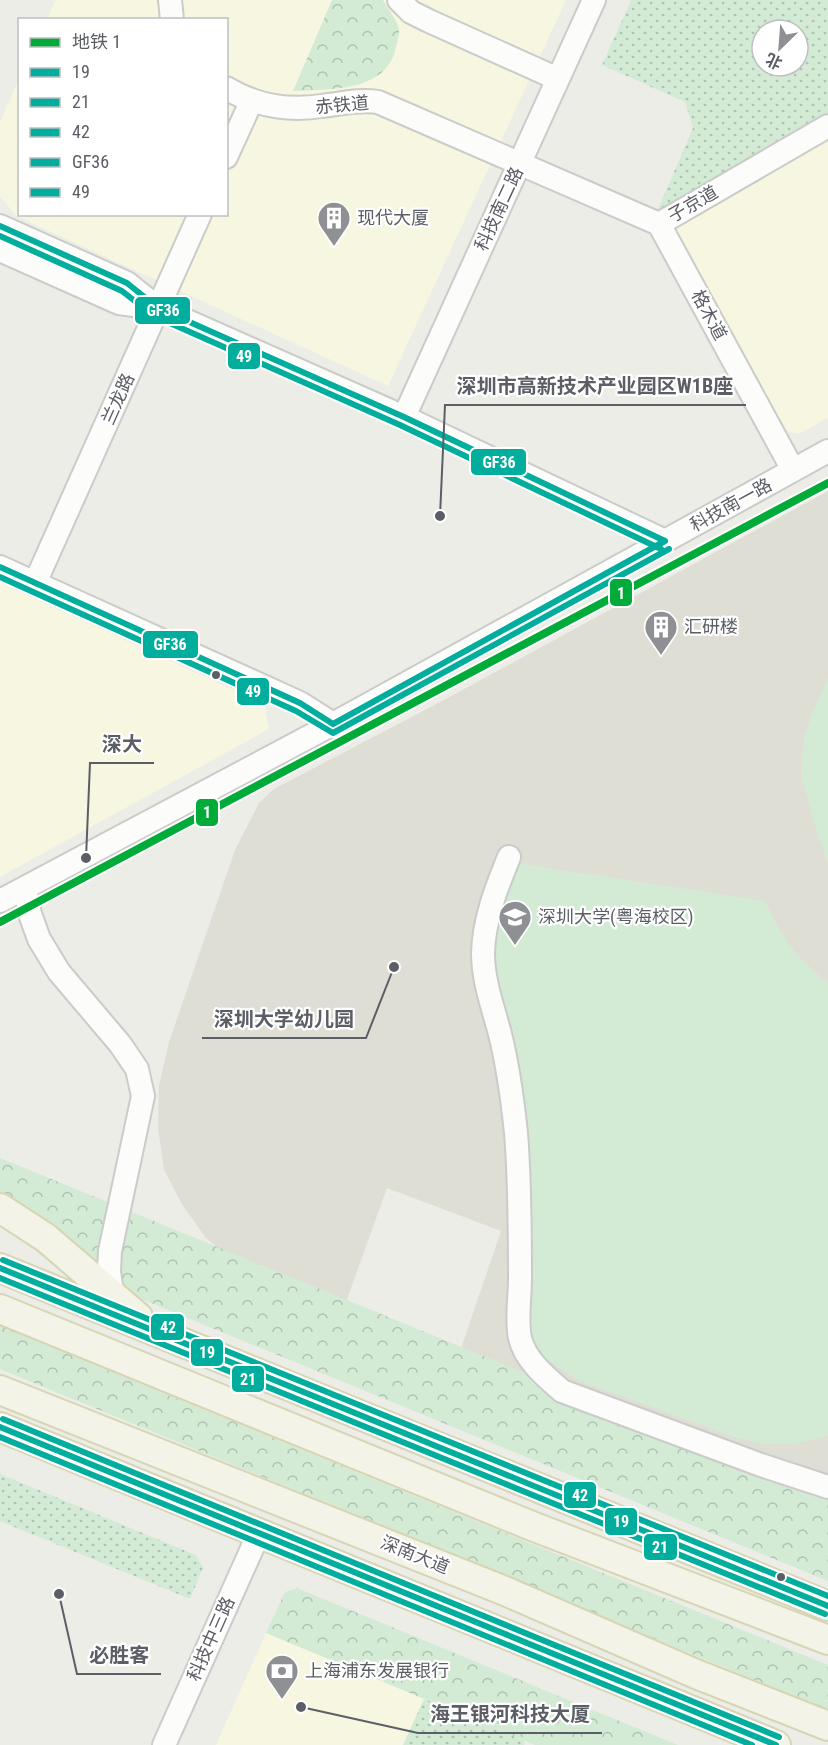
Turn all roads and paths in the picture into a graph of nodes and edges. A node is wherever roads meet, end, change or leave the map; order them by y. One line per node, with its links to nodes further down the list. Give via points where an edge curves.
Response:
1 (170, 0): 4 (street)
2 (399, 0): 5 (street, via 429,21)
3 (594, 0): 5 (street, 科技南二路)
4 (172, 18)
5 (558, 79): 10 (street, 科技南二路)
6 (228, 89): 7 (street, 赤铁道)
7 (252, 100): 9 (street); 10 (street, 赤铁道, via 279,108 378,102)
8 (828, 126): 12 (street, 子京道)
9 (228, 153)
10 (520, 163): 12 (street, 子京道); 16 (street, 科技南二路)
11 (199, 216): 15 (street, 兰龙路)
12 (659, 224): 18 (street, 格木道)
13 (0, 226): 15 (street, via 127,283)
14 (0, 250): 15 (street, via 119,303)
15 (158, 309): 16 (street); 21 (street, 兰龙路)
16 (404, 417): 19 (street)
17 (828, 451): 18 (street, 科技南一路)
18 (793, 470): 19 (street, 科技南一路)
19 (665, 541): 22 (street, 科技南一路)
20 (0, 567): 21 (street)
21 (35, 583): 22 (street, via 300,703)
22 (333, 724): 24 (street, 科技南一路)
23 (509, 857): 36 (street, via 490,906 483,956 516,1130 520,1341 545,1377 562,1391)
24 (25, 889): 25 (street, 科技南一路); 28 (street, via 39,939 58,972 120,1044 137,1070 142,1096 110,1251)
25 (0, 901)
26 (0, 1208): 28 (main road, via 46,1238)
27 (0, 1268): 30 (main road)
28 (112, 1294): 30 (main road)
29 (0, 1309): 39 (main road, via 532,1526)
30 (155, 1332): 34 (main road)
31 (0, 1390): 42 (main road, 深南大道, via 505,1591)
32 (0, 1411): 35 (main road)
33 (0, 1427): 35 (main road)
34 (441, 1449): 39 (main road); 40 (main road)
35 (97, 1467): 37 (main road)
36 (828, 1487)
37 (259, 1533): 38 (main road); 44 (street, 科技中三路)
38 (331, 1562): 42 (main road); 45 (main road)
39 (724, 1599): 41 (main road)
40 (828, 1606)
41 (828, 1640)
42 (696, 1674): 43 (main road, 深南大道)
43 (828, 1726)
44 (164, 1745)
45 (776, 1745)

